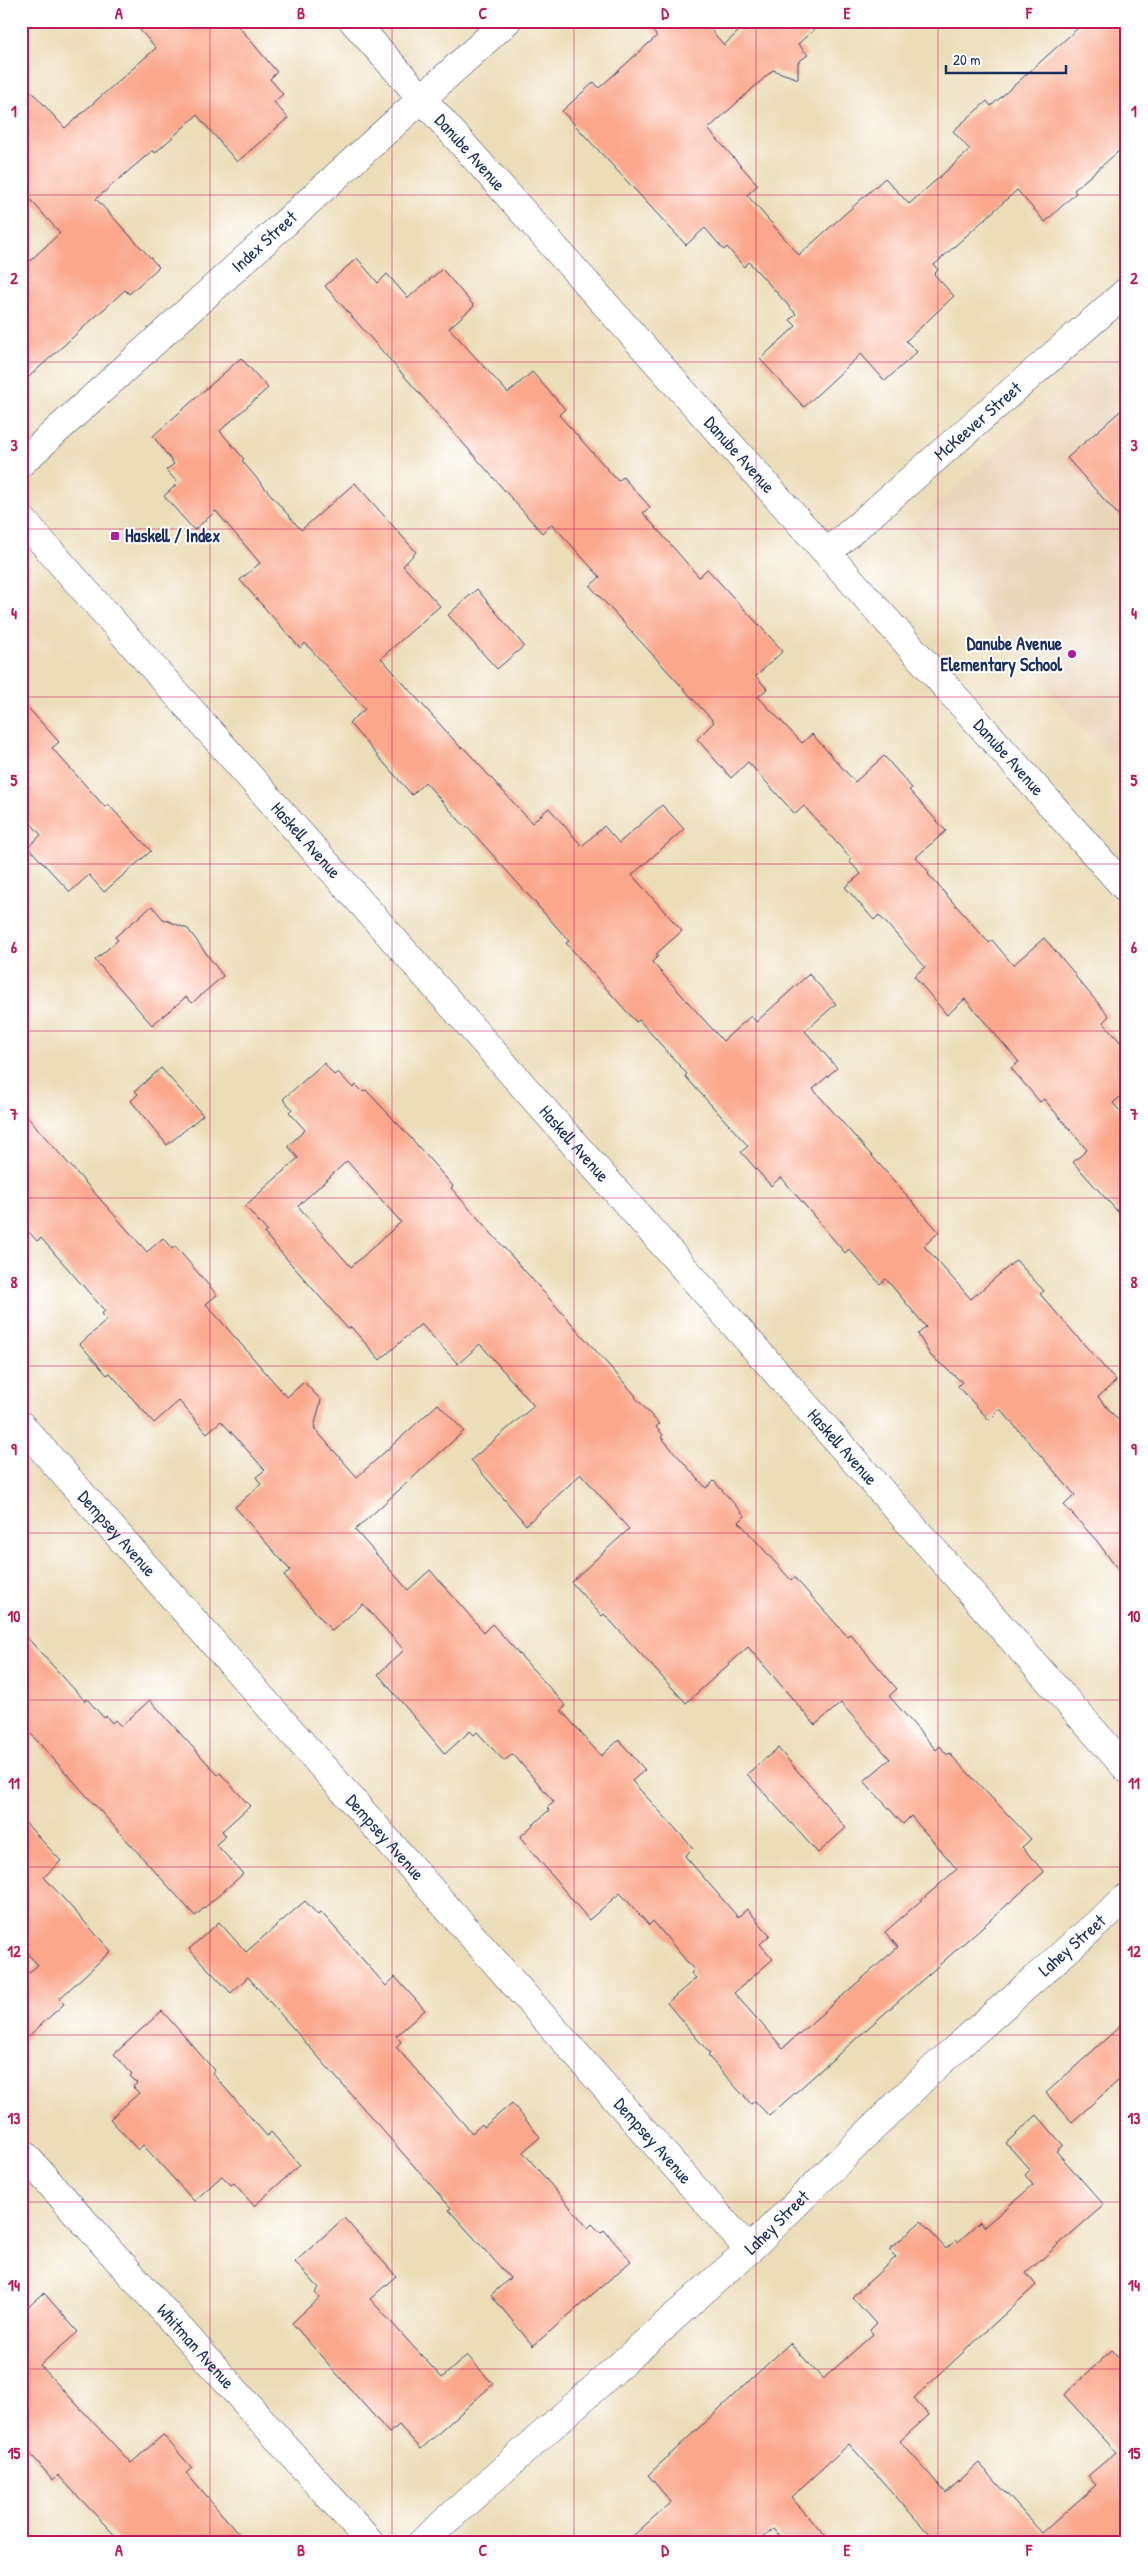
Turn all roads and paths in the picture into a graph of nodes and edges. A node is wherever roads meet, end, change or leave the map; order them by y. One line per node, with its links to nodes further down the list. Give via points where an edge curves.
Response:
1 (353, 21): 3 (street, Danube Avenue)
2 (507, 21): 3 (street, Index Street)
3 (421, 99): 5 (street, Index Street); 7 (street, Danube Avenue)
4 (1127, 291): 7 (street, McKeever Street)
5 (21, 463)
6 (21, 518): 10 (street, Haskell Avenue)
7 (828, 552): 8 (street, Danube Avenue)
8 (1127, 890)
9 (21, 1425): 13 (street, Dempsey Avenue)
10 (1127, 1769)
11 (1127, 1897): 13 (street, Lahey Street, via 936,2066)
12 (21, 2151): 14 (street, Whitman Avenue)
13 (749, 2250): 15 (street, Lahey Street)
14 (372, 2543)
15 (422, 2543)

